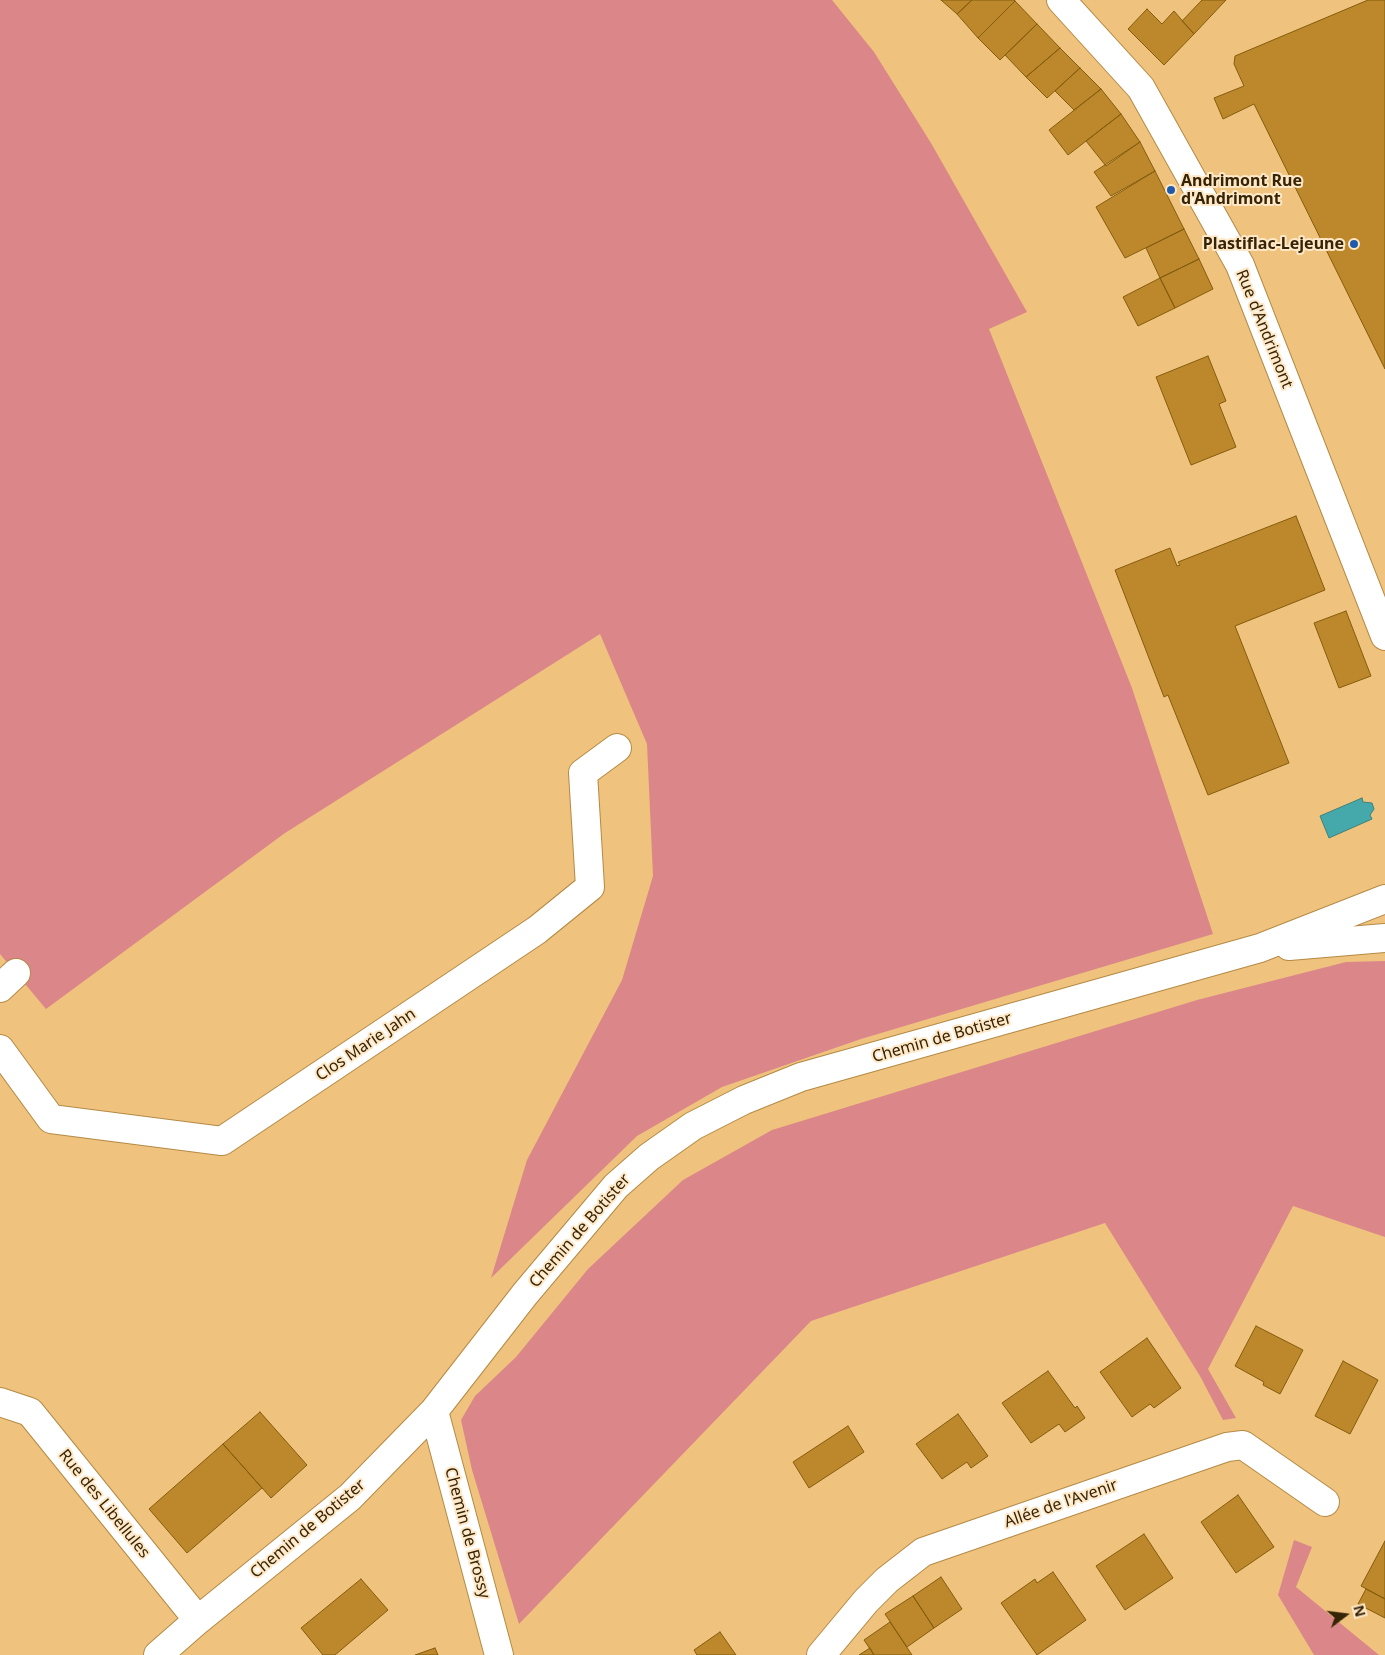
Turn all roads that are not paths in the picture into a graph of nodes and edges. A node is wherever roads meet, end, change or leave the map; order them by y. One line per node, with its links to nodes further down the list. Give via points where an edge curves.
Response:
1 (1061, 0): 2 (street, Rue d'Andrimont, via 1141,88 1240,265)
2 (1385, 636)
3 (617, 748): 7 (street, Clos Marie Jahn, via 583,773 590,887 538,930 222,1141 51,1119)
4 (1385, 899): 6 (street, Chemin de Botister)
5 (1385, 938): 6 (street, Chemin de Botister)
6 (1260, 948): 9 (street, Chemin de Botister, via 801,1077 744,1100 693,1126 649,1157 616,1186 525,1294)
7 (0, 1049)
8 (0, 1402): 11 (street, Rue des Libellules, via 30,1412)
9 (434, 1411): 11 (street, Chemin de Botister, via 350,1497); 13 (street, Chemin de Brossy)
10 (1325, 1502): 14 (street, Allée de l'Avenir, via 1243,1444 1227,1447 923,1552 866,1600)
11 (198, 1620): 12 (street, Chemin de Botister)
12 (158, 1655)
13 (499, 1655)
14 (821, 1655)

